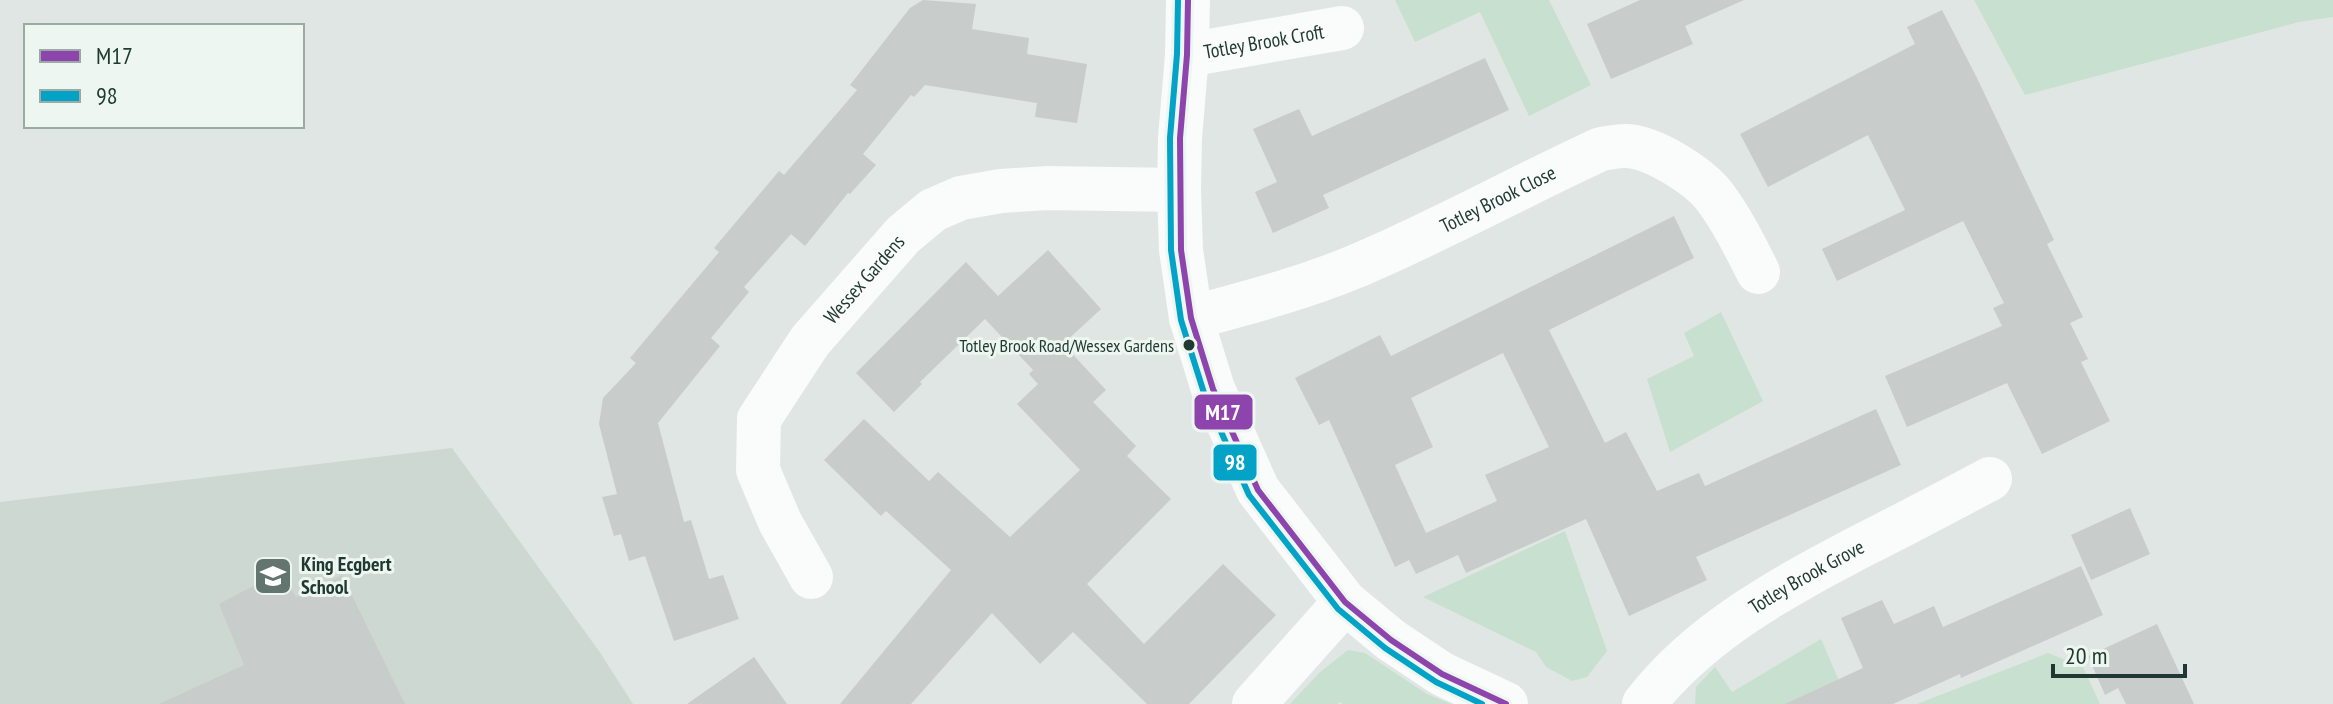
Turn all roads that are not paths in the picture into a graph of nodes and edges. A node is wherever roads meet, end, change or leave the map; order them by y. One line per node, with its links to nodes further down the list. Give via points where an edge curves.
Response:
1 (1188, 0): 3 (street)
2 (1342, 28): 3 (street, Totley Brook Croft)
3 (1187, 55): 4 (street)
4 (1179, 190): 6 (street); 8 (street, Wessex Gardens, via 1001,191 961,198 933,210 903,235 810,341 759,419 758,470)
5 (1758, 272): 6 (street, Totley Brook Close, via 1713,194 1652,151 1628,146 1587,155 1350,268)
6 (1191, 318): 9 (street, via 1213,389 1258,490)
7 (1990, 479): 12 (street, Totley Brook Grove, via 1806,575 1721,628)
8 (811, 577)
9 (1345, 602): 10 (street); 11 (street, via 1442,674)
10 (1254, 704)
11 (1506, 704)
12 (1644, 704)

